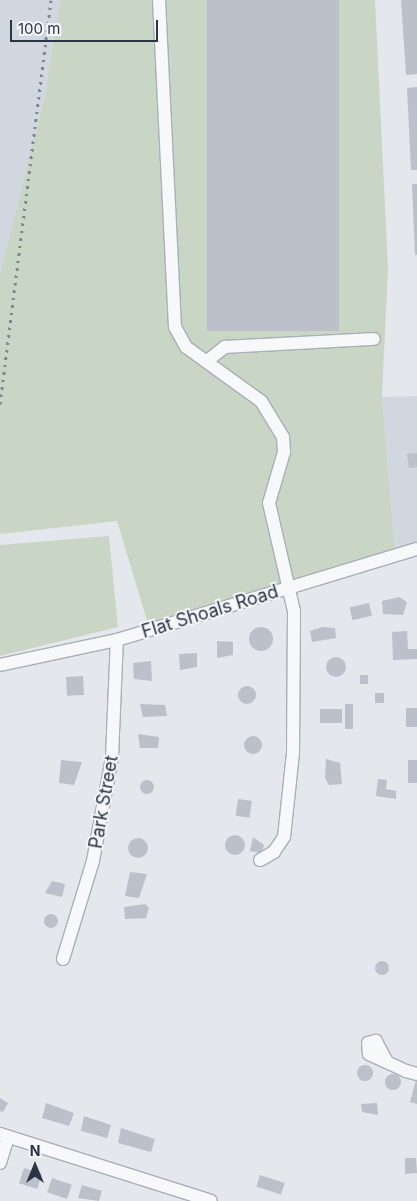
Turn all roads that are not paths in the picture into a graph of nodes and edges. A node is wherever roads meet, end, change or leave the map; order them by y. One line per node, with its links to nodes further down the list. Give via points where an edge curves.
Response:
1 (159, 0): 3 (street, via 175,328 186,347)
2 (374, 339): 3 (street, via 226,347)
3 (206, 361): 5 (street, via 261,401 278,424 284,452 270,514)
4 (417, 549): 5 (street, Flat Shoals Road)
5 (291, 587): 6 (street, Flat Shoals Road); 8 (street, via 293,753 284,837 274,852)
6 (117, 640): 7 (street, Flat Shoals Road); 9 (street, Park Street, via 112,757 93,861)
7 (0, 665)
8 (260, 860)
9 (63, 959)
10 (387, 1062): 11 (street)
11 (417, 1074)
12 (4, 1136): 13 (street); 14 (street)
13 (0, 1163)
14 (212, 1201)

